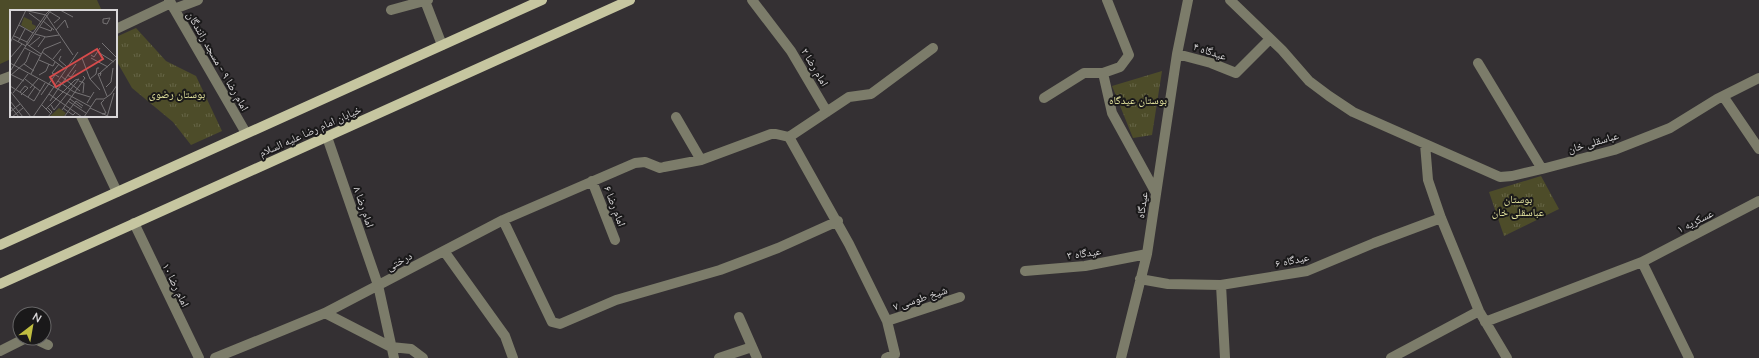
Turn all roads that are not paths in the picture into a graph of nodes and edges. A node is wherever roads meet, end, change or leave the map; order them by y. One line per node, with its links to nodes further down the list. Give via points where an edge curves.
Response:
1 (198, 0): 9 (street)
2 (426, 0): 10 (street); 13 (street)
3 (630, 0): 27 (main road, خیابان امام رضا علیه السلام)
4 (752, 0): 23 (street, امام رضا ۲, via 791,51)
5 (1107, 0): 17 (street, via 1129,55 1120,67)
6 (1188, 0): 15 (street, عیدگاه)
7 (1230, 0): 12 (street, عباسقلی خان)
8 (536, 1): 13 (main road)
9 (171, 4): 11 (street); 26 (street, امام رضا ۹ - مسجد رانندگان)
10 (391, 10)
11 (117, 29)
12 (1270, 39): 15 (street, عیدگاه ۴, via 1236,73); 29 (street, عباسقلی خان, via 1309,81 1353,112)
13 (442, 45): 26 (main road)
14 (933, 48): 23 (street, via 871,94 849,97)
15 (1177, 54): 35 (street, عیدگاه)
16 (1478, 63): 32 (street)
17 (1103, 73): 22 (street, via 1084,74); 35 (street, via 1112,113)
18 (10, 76): 20 (street)
19 (1759, 78): 21 (street, عباسقلی خان)
20 (0, 80)
21 (1723, 96): 30 (street); 32 (street, عباسقلی خان, via 1670,128 1614,150)
22 (1044, 98)
23 (827, 112): 28 (street)
24 (81, 117): 34 (street)
25 (676, 117): 31 (street)
26 (246, 133): 34 (main road)
27 (327, 137): 40 (main road, خیابان امام رضا علیه السلام); 49 (street, امام رضا ۸)
28 (789, 137): 31 (street, درختی, via 770,134); 39 (street)
29 (1425, 144): 32 (street, عباسقلی خان, via 1500,177); 37 (street, via 1428,180)
30 (1759, 149)
31 (701, 160): 33 (street, درختی, via 660,168 640,162)
32 (1542, 169)
33 (592, 181): 38 (street, درختی); 41 (street, امام رضا ۶)
34 (117, 192): 42 (main road)
35 (1156, 193): 44 (street, عیدگاه)
36 (1759, 201): 45 (street, عسکریه ۱)
37 (1441, 218): 50 (street, عیدگاه ۶, via 1307,271); 52 (street)
38 (503, 220): 39 (street, via 552,322 560,324 616,300 727,267); 43 (street, درختی)
39 (838, 221): 55 (street)
40 (134, 223): 48 (main road, خیابان امام رضا علیه السلام); 61 (street, امام رضا ۱۰)
41 (615, 240)
42 (0, 244)
43 (444, 251): 49 (street, درختی); 65 (street, via 505,336)
44 (1147, 254): 46 (street, عیدگاه ۳, via 1085,266); 47 (street, عیدگاه)
45 (1642, 262): 56 (street, عسکریه ۱); 73 (street)
46 (1024, 271)
47 (1140, 279): 50 (street, عیدگاه ۶, via 1168,284); 69 (street, عیدگاه)
48 (0, 284)
49 (378, 285): 53 (street, درختی); 58 (street, امام رضا ۸)
50 (1221, 285): 70 (street)
51 (960, 298): 55 (street, شیخ طوسی ۷)
52 (1479, 311): 56 (street); 71 (street)
53 (325, 313): 58 (street); 62 (street, درختی)
54 (739, 317): 59 (street)
55 (887, 321): 68 (street, via 896,354)
56 (1485, 322): 72 (street)
57 (12, 344): 60 (street)
58 (391, 347): 63 (street, امام رضا ۸); 64 (street, via 411,349)
59 (752, 347): 66 (street); 67 (street)
60 (0, 350)
61 (198, 358)
62 (215, 358)
63 (394, 358)
64 (423, 358)
65 (513, 358)
66 (719, 358)
67 (757, 358)
68 (886, 358)
69 (1121, 358)
70 (1224, 358)
71 (1391, 358)
72 (1508, 358)
73 (1689, 358)

